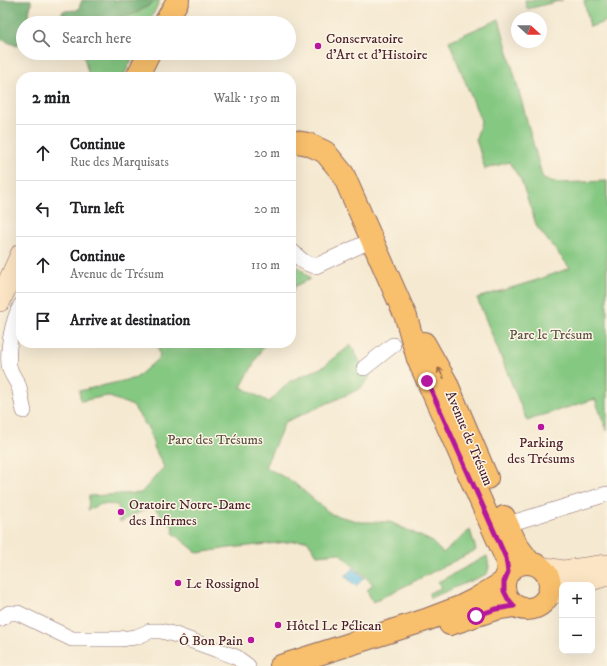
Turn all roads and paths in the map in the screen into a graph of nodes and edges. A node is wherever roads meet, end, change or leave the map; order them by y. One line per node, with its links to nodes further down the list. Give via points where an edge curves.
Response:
1 (178, 0): 2 (main road)
2 (169, 16)
3 (296, 142): 4 (main road, Avenue de Trésum, via 325,152 343,174)
4 (372, 240): 5 (street, via 316,266 303,262); 8 (main road, Avenue de Trésum)
5 (296, 255)
6 (16, 265): 7 (main road)
7 (0, 302)
8 (406, 317): 14 (main road, Avenue de Trésum, via 418,359); 15 (main road, Avenue de Trésum, one-way to 8, via 446,382)
9 (16, 318): 12 (street, via 11,333 9,365 11,375 18,386)
10 (393, 344): 11 (street)
11 (364, 368)
12 (24, 412)
13 (607, 494): 15 (street)
14 (482, 503): 15 (street, via 495,517); 19 (main road, Avenue de Trésum, via 506,558)
15 (507, 524): 16 (main road, Avenue de Trésum, via 516,544)
16 (536, 565): 17 (main road, via 564,571); 19 (main road, via 526,562 518,564); 21 (main road, via 545,571)
17 (607, 565)
18 (607, 575): 20 (main road)
19 (506, 577): 22 (main road, via 505,595); 25 (main road, via 476,599 460,607)
20 (585, 582)
21 (556, 592): 22 (main road, via 535,608 525,610)
22 (514, 606): 26 (main road, via 492,610)
23 (0, 619): 24 (street, via 9,613 18,612 72,639 120,639 136,637 150,631 161,631 236,657)
24 (248, 666)
25 (281, 666)
26 (316, 666)

